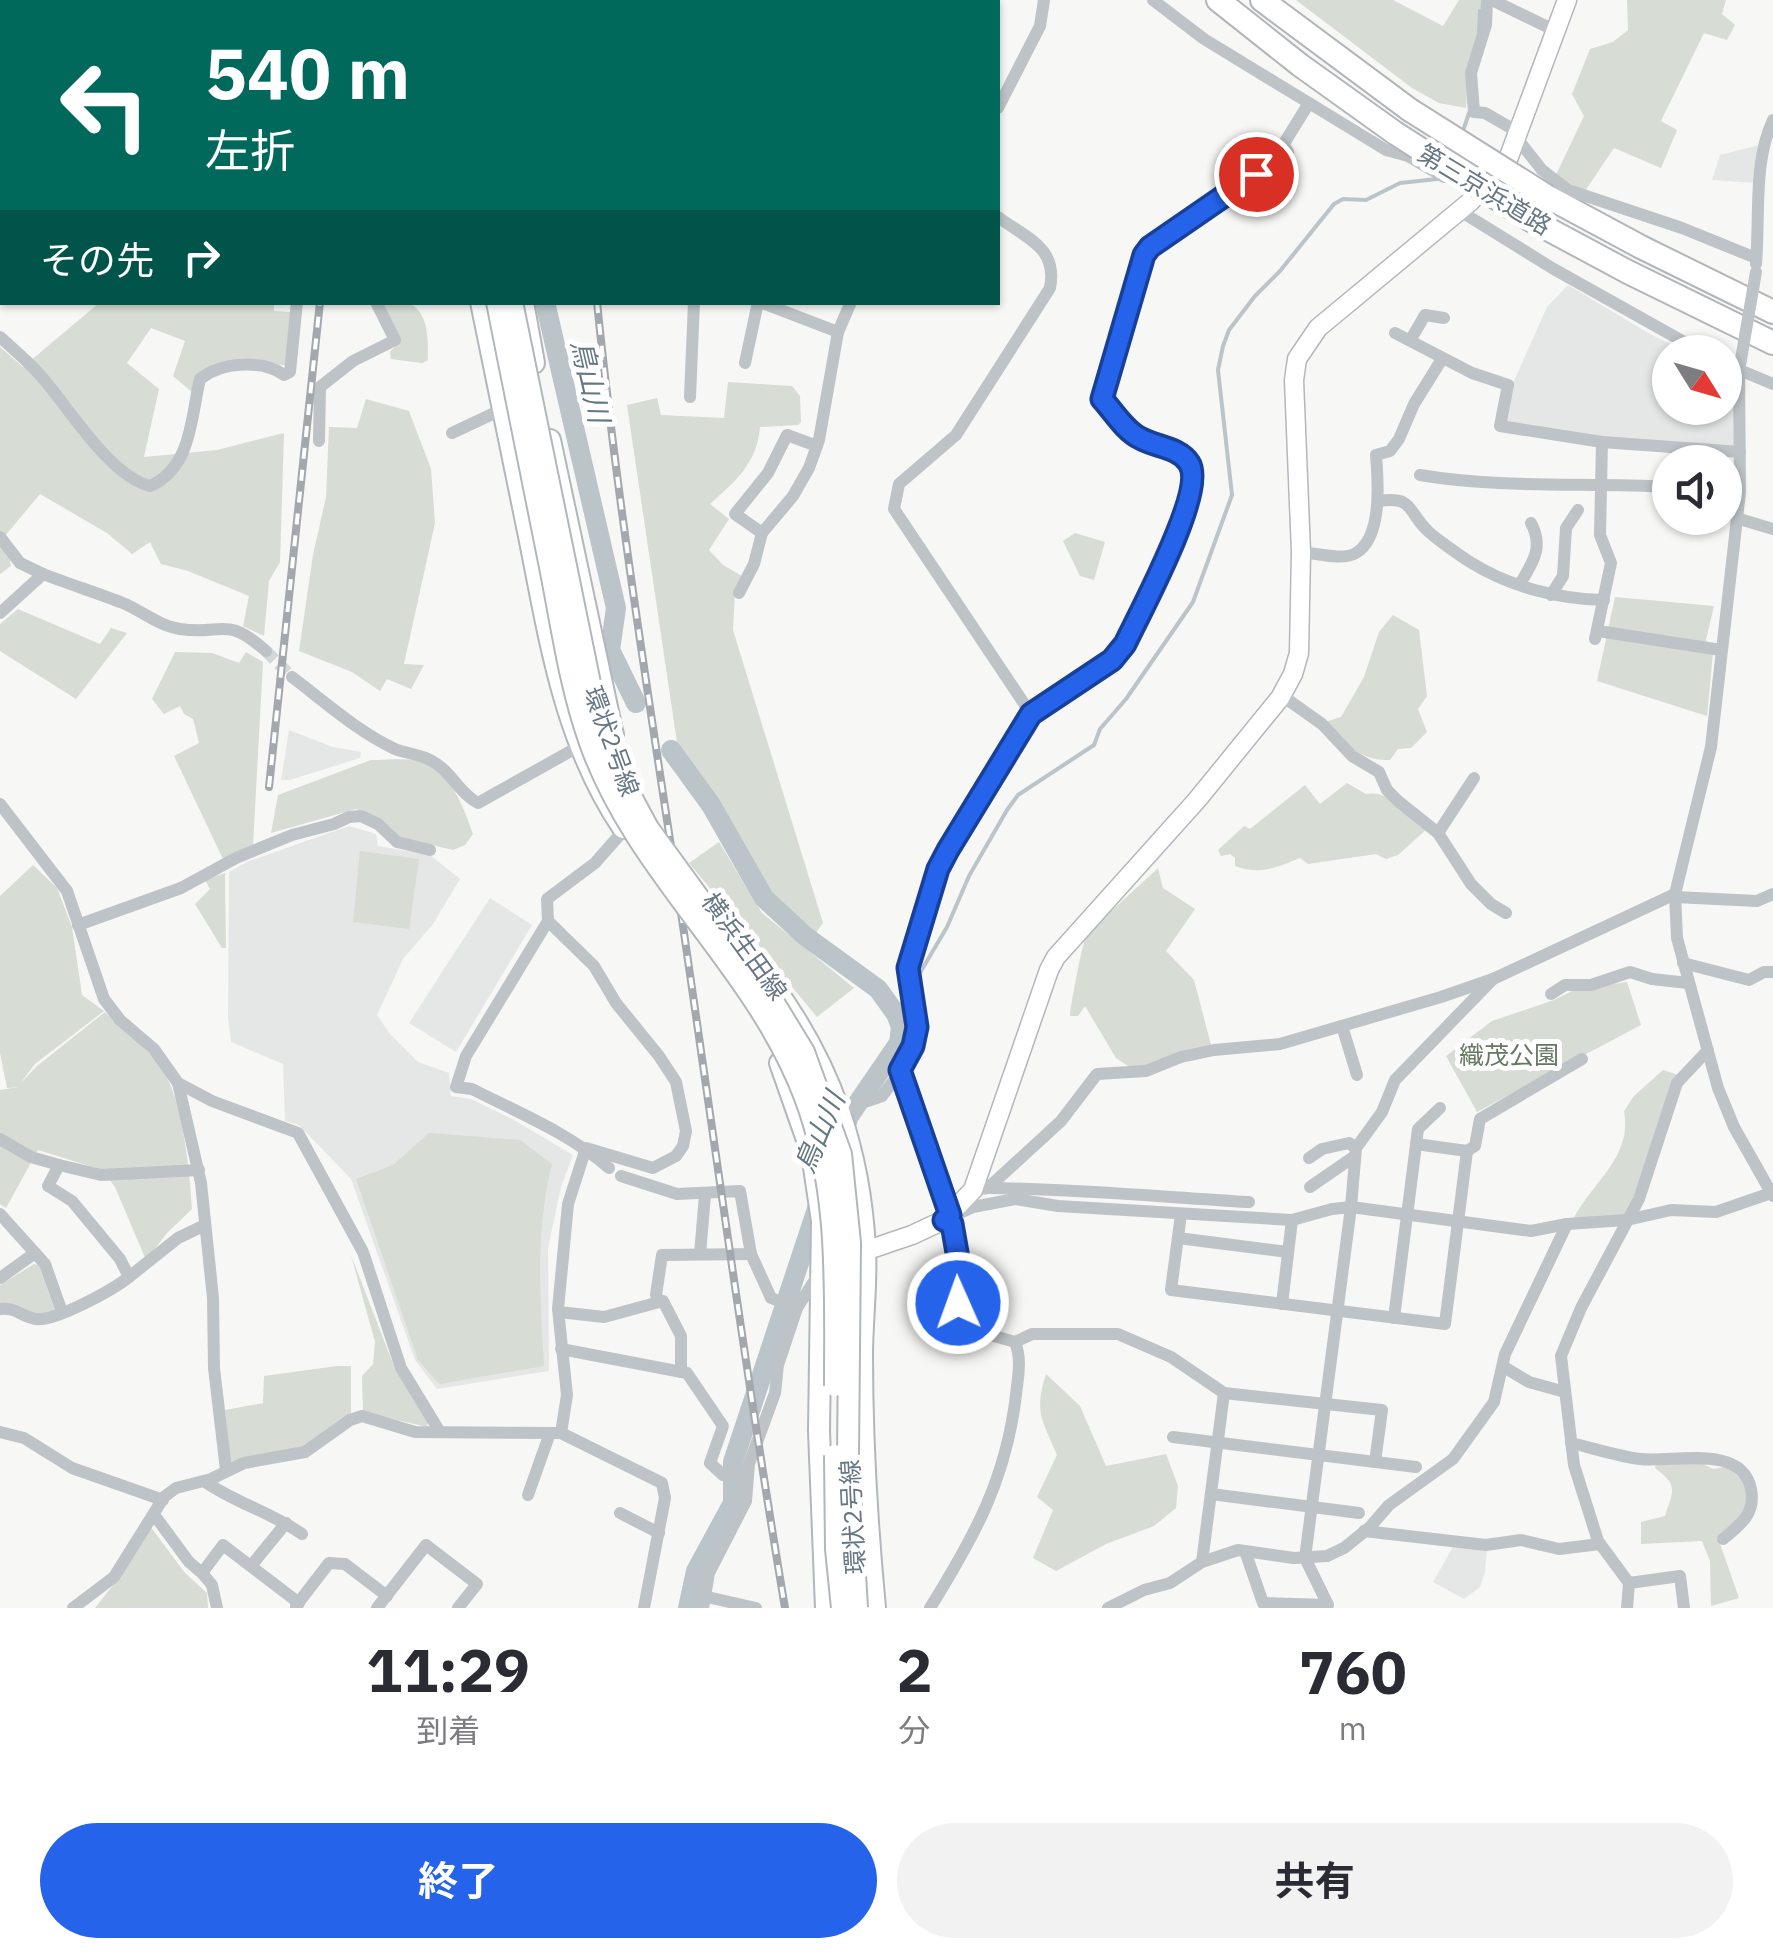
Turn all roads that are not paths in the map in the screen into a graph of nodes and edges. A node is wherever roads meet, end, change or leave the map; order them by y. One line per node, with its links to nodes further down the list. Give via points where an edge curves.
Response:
1 (1044, 0): 8 (street, via 1040,26)
2 (1153, 0): 9 (street)
3 (1218, 0): 33 (highway, 第三京浜道路, bridge, via 1395,133 1531,220)
4 (1262, 0): 26 (highway, 第三京浜道路, bridge, via 1410,110 1548,197)
5 (1490, 0): 7 (street); 11 (street, via 1470,73 1474,112)
6 (1568, 0): 7 (street)
7 (1556, 31): 11 (street)
8 (1000, 104)
9 (1309, 104): 12 (street); 68 (street, via 1283,145 1288,152 1144,255 1102,399 1138,438 1189,463 1193,475 1184,514 1125,644 1112,660)
10 (1773, 120): 15 (street, via 1762,167)
11 (1517, 134): 12 (street, via 1507,162); 15 (street, via 1542,170 1568,190 1682,228)
12 (1476, 196): 13 (street)
13 (1460, 210): 30 (street); 57 (street, via 1334,314 1297,358)
14 (1000, 218): 68 (street, via 1045,251 1050,288 956,436 898,484 894,509)
15 (1756, 265): 34 (street, bridge)
16 (297, 305): 31 (street, via 290,372 248,364 200,379 188,440 169,473 150,486 120,469)
17 (378, 305): 42 (street, via 395,340 320,387)
18 (483, 305): 40 (main road, 横浜生田線)
19 (498, 305): 182 (main road, 環状2号線, bridge, via 589,740 635,834 787,1059 823,1158 834,1238)
20 (513, 305): 183 (main road, 環状2号線, bridge, via 593,698 620,776 648,828 804,1052 840,1154 850,1243 848,1455)
21 (524, 305): 92 (main road, 横浜生田線, via 613,733 636,790 796,1018)
22 (694, 305): 39 (street)
23 (758, 305): 36 (street)
24 (767, 305): 28 (street)
25 (849, 305): 28 (street)
26 (1773, 312)
27 (1444, 318): 32 (street, via 1425,314)
28 (838, 332): 44 (street)
29 (1395, 333): 32 (street)
30 (1672, 335)
31 (0, 337)
32 (1411, 339): 35 (street)
33 (1773, 343)
34 (1742, 348)
35 (1442, 358): 43 (street, via 1508,384 1500,426); 49 (street, via 1399,439 1390,452 1376,455)
36 (744, 363)
37 (1742, 373): 38 (street)
38 (1773, 384)
39 (690, 397)
40 (503, 409): 41 (street); 69 (main road, 横浜生田線, via 554,667)
41 (452, 432)
42 (319, 441)
43 (1602, 442): 45 (street); 47 (street)
44 (817, 446): 54 (street, via 793,496); 54 (street, via 787,435 735,514)
45 (1652, 446)
46 (1420, 475): 47 (street)
47 (1599, 483): 48 (street); 62 (street, via 1600,535 1610,558)
48 (1652, 486)
49 (1379, 501): 57 (street, via 1355,554); 59 (street, via 1405,502 1428,532 1460,555)
50 (1578, 510): 61 (street, via 1566,528 1563,576)
51 (1742, 520): 53 (street)
52 (1531, 522): 59 (street, via 1538,550)
53 (1773, 529)
54 (762, 533): 60 (street)
55 (1734, 535): 64 (street)
56 (0, 537): 58 (street, via 20,563)
57 (1301, 552): 67 (street, via 1299,652)
58 (42, 574): 63 (street); 65 (street, via 180,629 225,627)
59 (1520, 584): 61 (street)
60 (739, 593)
61 (1551, 595): 62 (street)
62 (1604, 600): 64 (street, via 1596,635)
63 (0, 613)
64 (1721, 650): 76 (street, via 1711,747)
65 (266, 651)
66 (292, 677): 69 (street, via 358,728 396,750 429,758 478,803)
67 (1281, 696): 73 (street, via 1379,772 1387,790); 103 (street, via 1056,956)
68 (1031, 714): 88 (street, via 938,869 908,968 917,1027)
69 (578, 747): 72 (main road, 横浜生田線)
70 (1474, 778): 73 (street)
71 (0, 806): 79 (street, via 66,891)
72 (624, 830): 78 (street, via 595,863 547,899); 93 (main road, 横浜生田線, via 759,1016)
73 (1438, 833): 77 (street, via 1471,884)
74 (430, 850): 79 (street, via 397,842 378,824 349,816)
75 (1773, 894): 76 (street, via 1756,901)
76 (1675, 896): 80 (street); 82 (street)
77 (1506, 913)
78 (548, 920): 96 (street, via 466,1056 456,1087); 96 (street, via 594,966 659,1056 676,1082 686,1131 676,1156 653,1168)
79 (78, 925): 90 (street, via 104,1000)
80 (1683, 963): 81 (street, via 1749,980); 83 (street)
81 (1773, 972)
82 (1494, 979): 85 (street); 98 (street, via 1395,1080)
83 (1688, 982): 84 (street, via 1630,972); 86 (street)
84 (1551, 994)
85 (1342, 1026): 89 (street); 103 (street, via 1280,1044 1181,1057 1146,1071 1097,1074 1062,1121)
86 (1708, 1050): 105 (street, via 1734,1127); 113 (street, via 1677,1084)
87 (1582, 1059): 97 (street, via 1480,1119)
88 (900, 1070): 92 (street, via 882,1096); 111 (street)
89 (1357, 1075)
90 (178, 1082): 101 (street); 142 (street, via 298,1134 363,1252 400,1368)
91 (1440, 1108): 95 (street, via 1418,1129)
92 (842, 1111): 93 (street); 118 (main road, 横浜生田線, via 857,1168)
93 (802, 1122): 123 (main road, 横浜生田線, via 822,1221)
94 (0, 1139): 100 (street)
95 (1416, 1144): 97 (street); 110 (street)
96 (586, 1148): 104 (street, via 615,1172 677,1194); 132 (street, via 568,1204)
97 (1468, 1151): 114 (street)
98 (1356, 1152): 99 (street, via 1349,1143); 102 (street); 107 (street)
99 (1309, 1158)
100 (59, 1165): 101 (street, via 101,1175); 124 (street, via 48,1186 72,1201)
101 (198, 1170): 115 (street)
102 (1310, 1187)
103 (981, 1189): 106 (street); 111 (street)
104 (705, 1195): 121 (street); 122 (street, via 740,1191)
105 (1772, 1195): 113 (street, via 1730,1210 1687,1208)
106 (1249, 1202)
107 (1352, 1207): 110 (street); 112 (street); 130 (street)
108 (0, 1214): 120 (street)
109 (1181, 1214): 111 (street, via 1014,1198); 112 (street); 117 (street)
110 (1407, 1214): 114 (street); 133 (street)
111 (947, 1217): 118 (street); 134 (street, via 962,1281 956,1325)
112 (1292, 1220): 119 (street)
113 (1628, 1220): 116 (street); 138 (street, via 1567,1338)
114 (1458, 1221): 116 (street, via 1531,1230); 133 (street, via 1445,1324)
115 (205, 1224): 124 (street); 150 (street)
116 (1567, 1224): 136 (street)
117 (1178, 1238): 119 (street); 127 (street, via 1171,1290)
118 (865, 1251): 123 (street); 184 (main road, 横浜生田線, via 864,1486)
119 (1288, 1252): 127 (street)
120 (35, 1253): 125 (street); 131 (street)
121 (700, 1254): 122 (street); 126 (street, via 662,1256)
122 (751, 1254): 128 (street, via 771,1298)
123 (822, 1264): 128 (street); 181 (main road, 横浜生田線)
124 (128, 1276): 131 (street)
125 (0, 1278)
126 (658, 1300): 132 (street, via 604,1318); 137 (street, via 681,1336)
127 (1282, 1304): 130 (street)
128 (797, 1308): 151 (street)
129 (0, 1309): 131 (street, via 40,1320)
130 (1338, 1311): 133 (street); 140 (street)
131 (62, 1312)
132 (559, 1312): 135 (street)
133 (1394, 1318)
134 (1015, 1342): 139 (street, via 1032,1334 1118,1334 1172,1357); 185 (street, via 1020,1356 1011,1440 974,1537)
135 (561, 1349): 137 (street); 143 (street, via 566,1395)
136 (1504, 1366): 138 (street); 162 (street, via 1494,1402 1462,1448)
137 (681, 1372): 151 (street, via 723,1426 710,1463 723,1475)
138 (1564, 1392): 146 (street)
139 (1224, 1393): 140 (street); 145 (street)
140 (1326, 1403): 147 (street); 148 (street, via 1382,1410)
141 (0, 1432): 155 (street, via 24,1438 72,1468)
142 (440, 1432): 143 (street); 150 (street, via 415,1432 362,1416 305,1452)
143 (556, 1433): 154 (street); 161 (street, via 662,1484)
144 (1173, 1436): 145 (street)
145 (1218, 1442): 147 (street); 153 (street)
146 (1570, 1443): 164 (street, via 1641,1459 1730,1464 1744,1473 1752,1500 1750,1515); 165 (street)
147 (1319, 1455): 148 (street); 156 (street)
148 (1375, 1462): 149 (street)
149 (1416, 1468)
150 (226, 1470): 152 (street)
151 (747, 1476): 173 (street, via 746,1501 709,1572)
152 (204, 1482): 155 (street, via 176,1488); 160 (street)
153 (1211, 1494): 156 (street); 168 (street)
154 (528, 1495)
155 (162, 1500): 159 (street)
156 (1312, 1507): 158 (street); 167 (street)
157 (620, 1513): 161 (street)
158 (1359, 1513)
159 (155, 1516): 170 (street); 175 (street, via 114,1577)
160 (286, 1522): 163 (street); 169 (street)
161 (658, 1532): 179 (street)
162 (1364, 1532): 165 (street, via 1486,1545 1521,1540 1559,1549); 167 (street, via 1327,1556)
163 (302, 1534)
164 (1722, 1539)
165 (1600, 1544): 171 (street)
166 (1245, 1551): 167 (street); 167 (street, via 1263,1603 1324,1607); 168 (street)
167 (1306, 1558)
168 (1202, 1562): 186 (street)
169 (251, 1566): 170 (street, via 224,1545); 174 (street)
170 (202, 1573): 176 (street)
171 (1629, 1583): 187 (street); 188 (street, via 1680,1576)
172 (386, 1596): 174 (street, via 345,1564 328,1563); 177 (street); 178 (street, via 426,1544 476,1584)
173 (703, 1602): 180 (street)
174 (297, 1605)
175 (74, 1608)
176 (217, 1608)
177 (377, 1608)
178 (458, 1608)
179 (644, 1608)
180 (756, 1608)
181 (826, 1608)
182 (842, 1608)
183 (857, 1608)
184 (874, 1608)
185 (930, 1608)
186 (1108, 1608)
187 (1627, 1608)
188 (1684, 1608)

